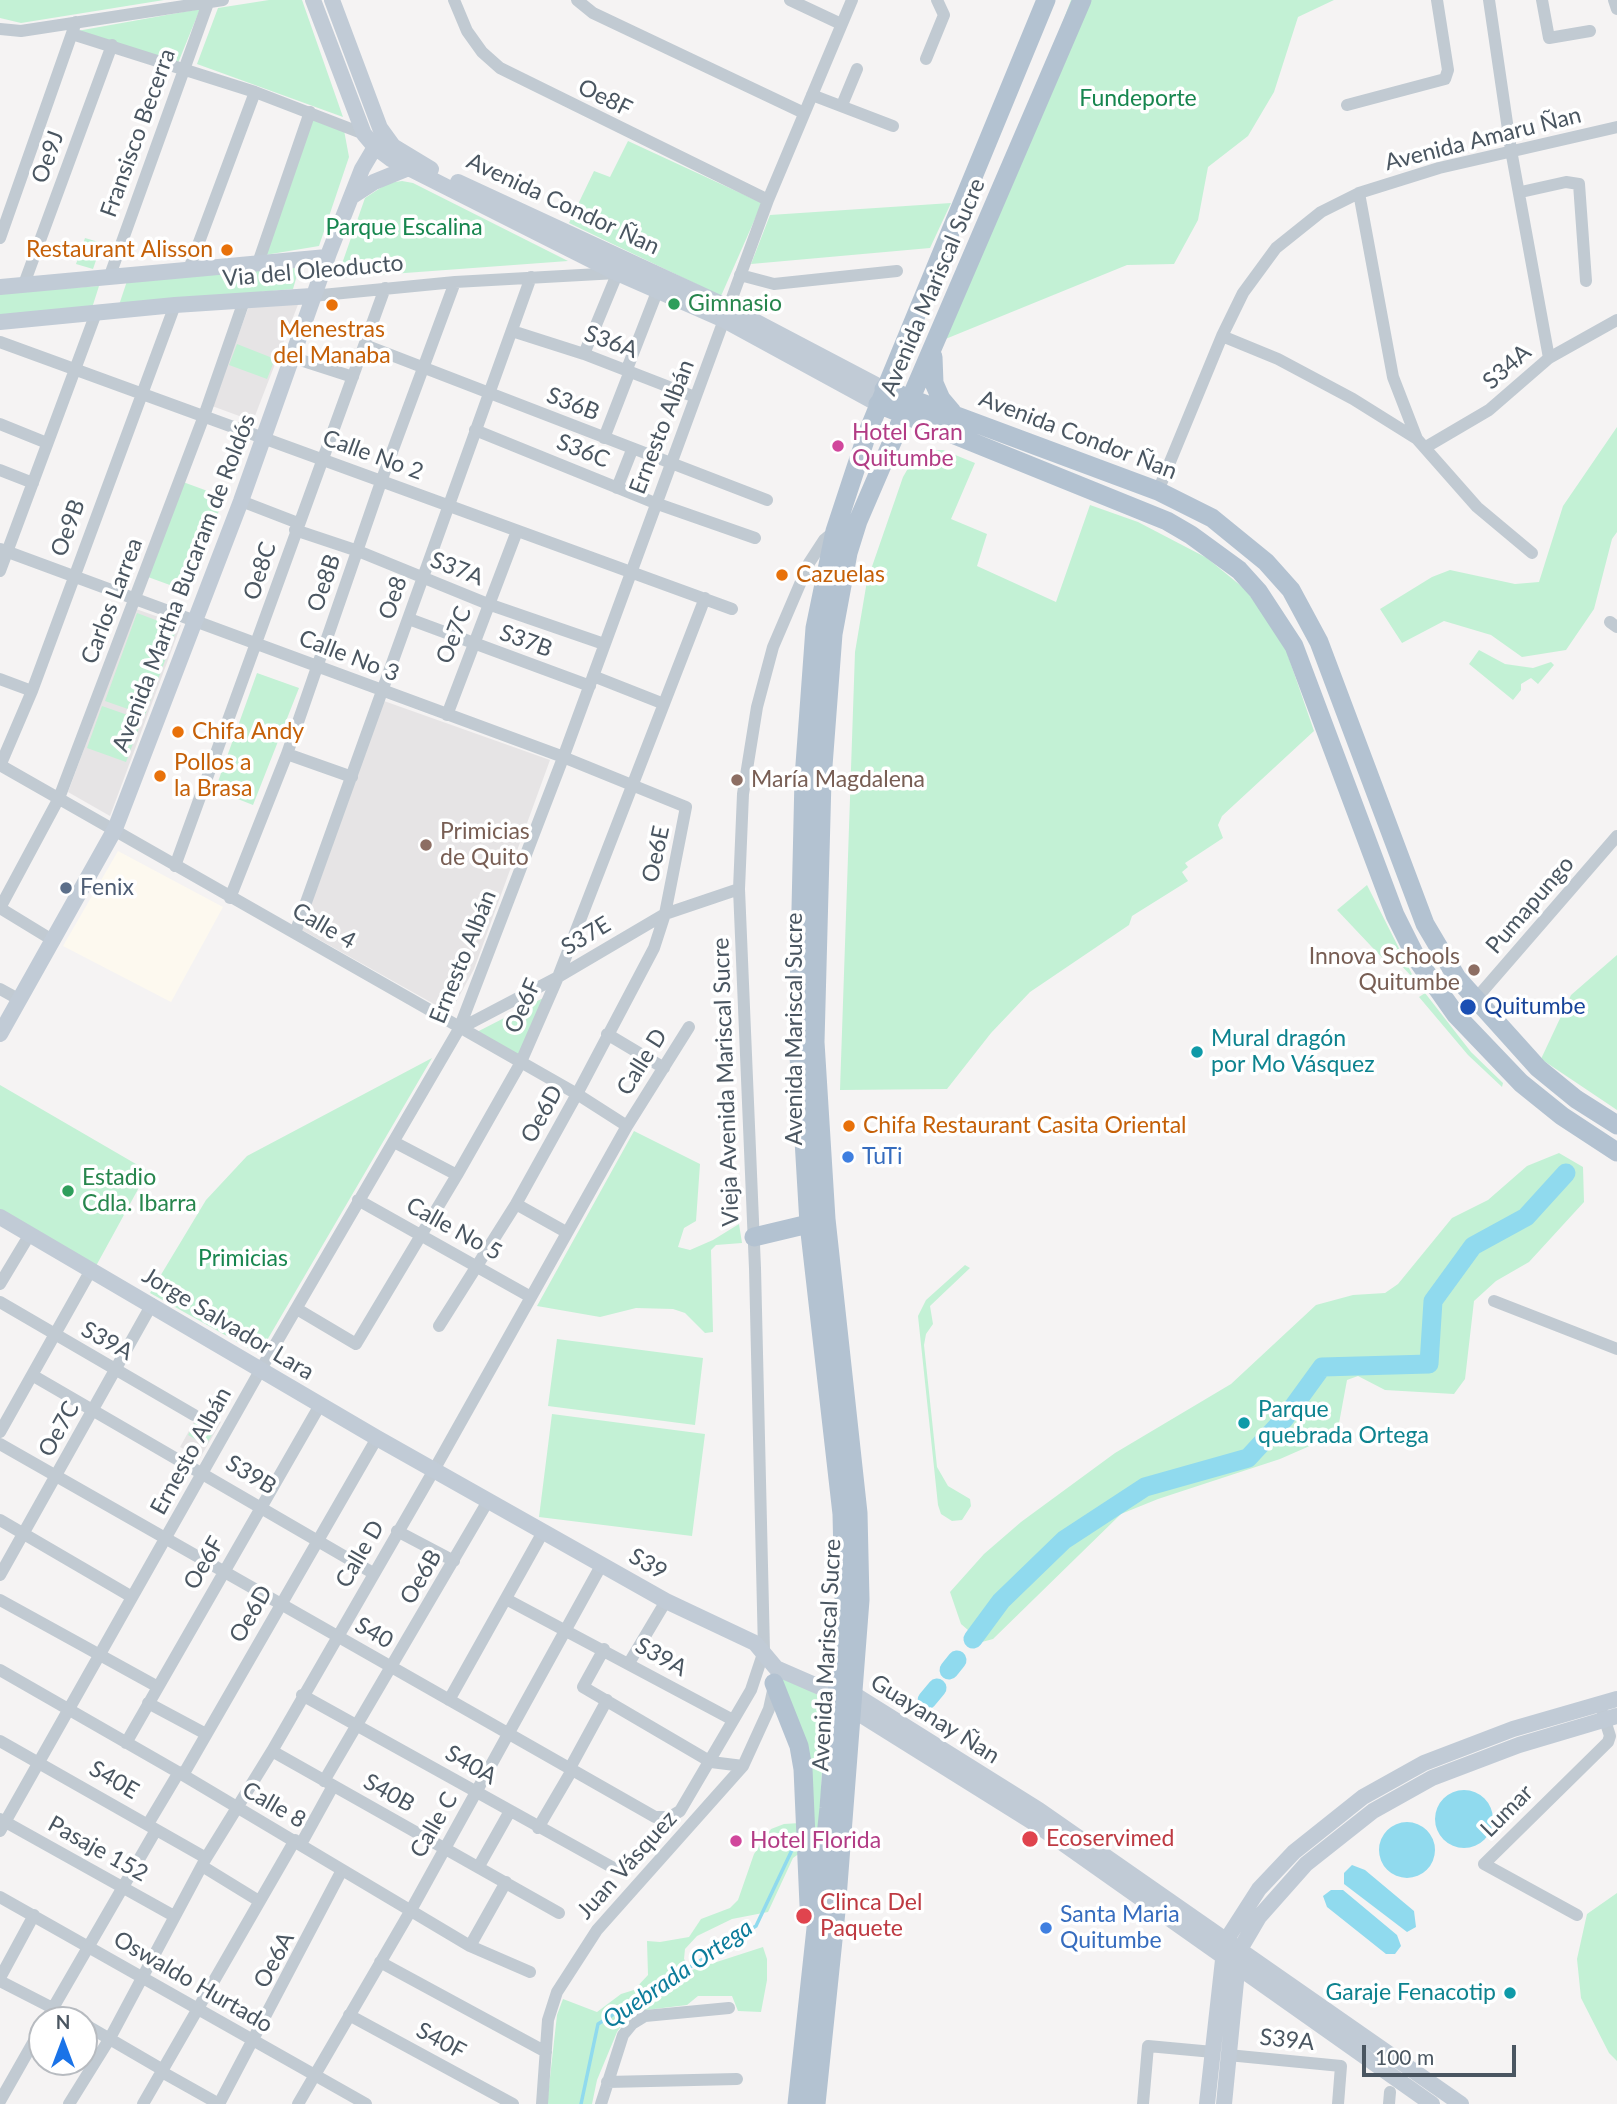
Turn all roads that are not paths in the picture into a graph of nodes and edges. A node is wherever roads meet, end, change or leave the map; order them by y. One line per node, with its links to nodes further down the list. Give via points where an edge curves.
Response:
1 (223, 0): 15 (street)
2 (313, 0): 33 (street, Avenida Condor Ñan)
3 (332, 0): 33 (street, Avenida Condor Ñan)
4 (454, 0): 39 (street, Oe8F, via 467,31 500,68 604,128)
5 (577, 0): 30 (street, via 593,13)
6 (790, 0): 17 (street)
7 (852, 0): 17 (street, Ernesto Albán)
8 (937, 0): 22 (street, via 944,15)
9 (1046, 0): 76 (main road, Avenida Mariscal Sucre)
10 (1082, 0): 66 (main road, Avenida Mariscal Sucre)
11 (1437, 0): 28 (street, via 1448,70 1445,79)
12 (1489, 0): 34 (street)
13 (1542, 0): 20 (street, via 1549,38)
14 (1614, 0): 16 (street)
15 (208, 3): 18 (street); 23 (street, Fransisco Becerra)
16 (1617, 9)
17 (841, 24): 26 (street, Ernesto Albán)
18 (74, 28): 19 (street); 21 (street); 40 (street)
19 (0, 29)
20 (1590, 31)
21 (112, 45): 23 (street); 51 (street, Oe9J)
22 (926, 59)
23 (183, 69): 25 (street); 48 (street, Fransisco Becerra)
24 (857, 69): 27 (street)
25 (255, 92): 29 (street); 44 (street)
26 (812, 95): 27 (street); 30 (street, Ernesto Albán)
27 (842, 105): 31 (street)
28 (1347, 105)
29 (310, 112): 33 (street); 42 (street)
30 (804, 113): 39 (street, Ernesto Albán)
31 (893, 126)
32 (1617, 127): 34 (street, Avenida Amaru Ñan)
33 (375, 139): 35 (street, Avenida Condor Ñan); 38 (street, Avenida Martha Bucaram de Roldós); 43 (street, Avenida Condor Ñan)
34 (1511, 150): 36 (street); 37 (street, Avenida Amaru Ñan)
35 (406, 169): 38 (street); 43 (street, Avenida Condor Ñan)
36 (1521, 192): 50 (street, via 1566,182 1579,184); 69 (street)
37 (1359, 193): 63 (street, Avenida Amaru Ñan, via 1321,212 1276,248 1243,293); 88 (street, via 1393,377)
38 (351, 197): 41 (street, Avenida Martha Bucaram de Roldós)
39 (768, 200): 46 (street, Ernesto Albán)
40 (0, 238)
41 (327, 257): 42 (street, Via del Oleoducto); 55 (street, Avenida Martha Bucaram de Roldós)
42 (258, 263): 44 (street, Via del Oleoducto)
43 (620, 267): 47 (street, Via del Oleoducto); 54 (street, Avenida Condor Ñan); 59 (street, Avenida Condor Ñan); 67 (street)
44 (189, 269): 48 (street, Via del Oleoducto)
45 (897, 271): 46 (street, via 774,284)
46 (740, 275): 59 (street, Ernesto Albán)
47 (531, 277): 49 (street, Via del Oleoducto); 62 (street, Oe8)
48 (109, 278): 51 (street, Via del Oleoducto)
49 (456, 282): 53 (street, Via del Oleoducto); 70 (street, Oe8B)
50 (1586, 282)
51 (24, 284): 52 (street, Via del Oleoducto)
52 (0, 287)
53 (385, 289): 55 (street, Via del Oleoducto); 65 (street, Oe8C)
54 (657, 292): 59 (street, Avenida Condor Ñan); 71 (street)
55 (312, 296): 56 (street, Via del Oleoducto); 68 (street, Avenida Martha Bucaram de Roldós)
56 (244, 301): 57 (street, Via del Oleoducto); 80 (street, Carlos Larrea)
57 (175, 305): 58 (street, Via del Oleoducto); 74 (street, Oe9B)
58 (96, 313): 61 (street, Via del Oleoducto); 72 (street)
59 (726, 314): 76 (street); 78 (street, Ernesto Albán)
60 (1617, 320): 69 (street, S34A)
61 (0, 322)
62 (512, 331): 67 (street, S36A); 75 (street, Oe8)
63 (1222, 336): 88 (street, via 1278,359 1353,399); 97 (street, Avenida Amaru Ñan)
64 (0, 342): 72 (street, Calle No 2)
65 (365, 345): 70 (street, S36B); 73 (street, Oe8C)
66 (935, 347): 77 (main road, Avenida Mariscal Sucre); 79 (main road, via 934,383)
67 (584, 354): 71 (street, S36A)
68 (291, 357): 73 (street); 85 (street, Avenida Martha Bucaram de Roldós)
69 (1549, 358): 88 (street, S34A, via 1489,410)
70 (425, 367): 75 (street, S36B); 94 (street, Oe8B)
71 (629, 370): 78 (street, S36A); 86 (street)
72 (74, 371): 74 (street, Calle No 2); 87 (street)
73 (353, 377): 91 (street, Oe8C)
74 (140, 393): 80 (street, Calle No 2); 111 (street, Oe9B)
75 (489, 394): 83 (street, Oe8); 86 (street, S36B)
76 (881, 396): 77 (main road, Avenida Condor Ñan); 81 (main road, Avenida Condor Ñan); 104 (main road, Avenida Mariscal Sucre)
77 (912, 396): 79 (main road, Avenida Condor Ñan); 81 (main road, Avenida Mariscal Sucre)
78 (695, 397): 92 (street, Ernesto Albán)
79 (953, 412): 97 (main road, Avenida Condor Ñan)
80 (204, 416): 85 (street, Calle No 2); 114 (street, Carlos Larrea)
81 (903, 416): 84 (main road, Avenida Condor Ñan); 89 (main road, Avenida Mariscal Sucre)
82 (0, 425): 87 (street)
83 (475, 430): 96 (street, S36C); 101 (street, Oe8)
84 (944, 433): 89 (main road, via 914,436); 159 (main road, Avenida Condor Ñan, via 1167,521 1240,570 1294,646 1395,915 1418,961 1456,1015 1521,1083)
85 (264, 437): 91 (street, Calle No 2); 99 (street, Avenida Martha Bucaram de Roldós)
86 (604, 438): 90 (street, S36B)
87 (47, 443): 95 (street)
88 (1421, 443): 108 (street, via 1477,507)
89 (886, 449): 164 (main road, Avenida Mariscal Sucre, via 848,553 828,690 815,1042)
90 (632, 450): 92 (street, S36B); 96 (street)
91 (323, 459): 94 (street, Calle No 2); 102 (street, Oe8C)
92 (671, 464): 98 (street, S36B); 100 (street, Ernesto Albán)
93 (0, 470): 95 (street)
94 (382, 479): 101 (street, Calle No 2); 107 (street, Oe8B)
95 (33, 483): 106 (street)
96 (617, 488): 100 (street, S36C)
97 (1158, 491): 148 (main road, Avenida Condor Ñan, via 1212,518 1266,562 1291,590 1319,642 1425,924)
98 (767, 500)
99 (241, 501): 102 (street, S37A); 118 (street, Avenida Martha Bucaram de Roldós)
100 (655, 503): 105 (street, S36C); 110 (street, Ernesto Albán)
101 (449, 505): 103 (street, Calle No 2); 112 (street, Oe8)
102 (297, 526): 107 (street, S37A); 119 (street, Oe8C)
103 (517, 531): 110 (street, Calle No 2); 115 (street, Oe7C)
104 (835, 531): 139 (street, Vieja Avenida Mariscal Sucre, via 809,563 773,647 763,683 743,794); 164 (main road, Avenida Mariscal Sucre, via 815,628 803,778 798,1039)
105 (755, 538)
106 (4, 551): 109 (street); 111 (street, Calle No 3)
107 (358, 551): 112 (street, S37A); 122 (street, Oe8B)
108 (1532, 553)
109 (0, 571)
110 (632, 572): 113 (street, Calle No 2); 121 (street, Ernesto Albán)
111 (73, 575): 114 (street, Calle No 3); 126 (street, Oe9B)
112 (422, 578): 115 (street, S37A); 117 (street, Oe8)
113 (705, 598): 116 (street, Calle No 2); 127 (street, Oe6F)
114 (136, 599): 118 (street, Calle No 3); 134 (street, Carlos Larrea)
115 (488, 604): 120 (street, Oe7C); 121 (street, S37A)
116 (732, 609)
117 (409, 619): 120 (street, S37B); 125 (street, Oe8)
118 (196, 620): 119 (street, Calle No 3); 136 (street, Avenida Martha Bucaram de Roldós)
119 (258, 643): 122 (street, Calle No 3); 138 (street, Oe8C)
120 (472, 644): 124 (street, S37B); 128 (street, Oe7C)
121 (604, 644): 124 (street, Ernesto Albán)
122 (317, 667): 125 (street, Calle No 3); 129 (street, Oe8B)
123 (0, 679): 126 (street)
124 (591, 681): 127 (street, S37B); 130 (street, Ernesto Albán)
125 (382, 690): 128 (street, Calle No 3); 132 (street, Oe8)
126 (32, 691): 131 (street, Oe9B)
127 (664, 704): 133 (street, Oe6F)
128 (447, 715): 130 (street, Calle No 3)
129 (287, 754): 132 (street); 140 (street, Oe8B)
130 (563, 758): 133 (street, Calle No 3); 150 (street, Ernesto Albán)
131 (0, 765): 134 (street, Calle 4)
132 (352, 777): 143 (street, Oe8)
133 (631, 785): 135 (street, Calle No 3); 145 (street, Oe6F)
134 (59, 798): 136 (street, Calle 4); 141 (street, Carlos Larrea)
135 (682, 804): 142 (street, Oe6E, via 687,812)
136 (115, 829): 138 (street, Calle 4); 144 (street, Avenida Martha Bucaram de Roldós)
137 (1617, 836): 148 (street, Pumapungo)
138 (176, 866): 140 (street, Calle 4)
139 (739, 889): 142 (street, S37E); 168 (street, Vieja Avenida Mariscal Sucre)
140 (230, 898): 143 (street, Calle 4)
141 (0, 908): 144 (street)
142 (665, 914): 145 (street, S37E); 152 (street, Oe6D, via 654,948)
143 (295, 933): 150 (street, Calle 4)
144 (54, 941): 147 (street, Avenida Martha Bucaram de Roldós)
145 (558, 977): 150 (street, S37E); 153 (street, Oe6F)
146 (0, 989): 147 (street)
147 (20, 1000): 151 (street, Avenida Martha Bucaram de Roldós)
148 (1474, 1001): 156 (main road, Avenida Condor Ñan, via 1538,1068)
149 (689, 1027): 154 (street, Calle D)
150 (458, 1029): 153 (street, Calle 4); 158 (street, Ernesto Albán)
151 (0, 1034)
152 (607, 1034): 154 (street); 155 (street, Oe6D)
153 (520, 1064): 155 (street, Calle 4); 160 (street, Oe6F)
154 (664, 1068): 157 (street, Calle D)
155 (577, 1094): 157 (street, Calle 4); 162 (street, Oe6D)
156 (1617, 1125)
157 (627, 1126): 165 (street, Calle D)
158 (394, 1142): 160 (street); 161 (street, Ernesto Albán)
159 (1617, 1152)
160 (457, 1175): 167 (street, Oe6F)
161 (358, 1200): 167 (street, Calle No 5); 176 (street, Ernesto Albán)
162 (516, 1203): 165 (street); 169 (street, Oe6D)
163 (0, 1217): 166 (street, Jorge Salvador Lara)
164 (818, 1222): 168 (main road); 221 (main road, Avenida Mariscal Sucre, via 859,1554 860,1600)
165 (566, 1232): 172 (street, Calle D)
166 (30, 1234): 170 (street, Jorge Salvador Lara); 171 (street)
167 (423, 1235): 169 (street, Calle No 5); 176 (street, Oe6F, via 356,1343)
168 (754, 1237): 213 (street, Vieja Avenida Mariscal Sucre)
169 (478, 1266): 172 (street, Calle No 5); 177 (street, Oe6D)
170 (92, 1270): 175 (street, Jorge Salvador Lara); 178 (street)
171 (0, 1284)
172 (529, 1296): 189 (street, Calle D)
173 (1494, 1301): 179 (street)
174 (0, 1302): 178 (street, S39A)
175 (152, 1304): 180 (street, Jorge Salvador Lara); 181 (street, Oe7C)
176 (298, 1309): 180 (street, Ernesto Albán)
177 (439, 1326)
178 (54, 1336): 181 (street, S39A); 182 (street)
179 (1617, 1349)
180 (261, 1368): 183 (street, Jorge Salvador Lara); 190 (street, Ernesto Albán)
181 (116, 1370): 184 (street, Oe7C); 185 (street, S39A)
182 (32, 1375): 184 (street, S39B); 186 (street)
183 (320, 1405): 187 (street, Jorge Salvador Lara); 193 (street, Oe6F)
184 (94, 1408): 190 (street, S39B); 191 (street, Oe7C)
185 (194, 1415)
186 (0, 1432)
187 (377, 1438): 189 (street, Jorge Salvador Lara); 199 (street, Oe6D)
188 (0, 1444): 191 (street, S40)
189 (434, 1470): 192 (street, S39); 195 (street, Calle D)
190 (203, 1471): 193 (street, S39B); 198 (street, Ernesto Albán)
191 (57, 1476): 197 (street, Oe7C); 198 (street, S40)
192 (488, 1501): 196 (street, S39); 200 (street, Oe6B)
193 (262, 1506): 199 (street, S39B); 202 (street, Oe6F)
194 (0, 1520): 197 (street)
195 (397, 1531): 200 (street); 203 (street, Calle D)
196 (543, 1532): 201 (street, S39); 206 (street)
197 (24, 1534): 204 (street, Oe7C); 205 (street)
198 (165, 1538): 202 (street, S40); 205 (street, Ernesto Albán)
199 (318, 1540): 203 (street, S39B); 209 (street, Oe6D)
200 (454, 1561): 216 (street, Oe6B)
201 (603, 1564): 208 (street, S39); 210 (street, Calle C)
202 (224, 1572): 209 (street, S40); 219 (street, Oe6F)
203 (373, 1573): 211 (street, Calle D)
204 (0, 1575)
205 (132, 1597): 214 (street, Ernesto Albán)
206 (506, 1599): 210 (street, S39A); 223 (street)
207 (0, 1600): 214 (street)
208 (666, 1601): 213 (street, S39, via 737,1633); 215 (street)
209 (281, 1604): 211 (street, S40); 232 (street, Oe6D)
210 (568, 1631): 212 (street, S39A); 231 (street, Calle C)
211 (336, 1636): 216 (street, S40); 220 (street, Calle D)
212 (604, 1649): 215 (street, S39A); 224 (street, via 583,1687)
213 (764, 1651): 218 (street, S39); 229 (street, Juan Vásquez, via 751,1690)
214 (98, 1656): 219 (street); 227 (street, Ernesto Albán)
215 (629, 1663): 229 (street, S39A)
216 (393, 1668): 223 (street, S40); 230 (street, Oe6B)
217 (0, 1670): 227 (street, Calle 8)
218 (775, 1675): 221 (street); 238 (street, Juan Vásquez, via 769,1709); 253 (main road, via 799,1746 805,1824)
219 (158, 1686): 225 (street, Oe6F)
220 (302, 1695): 230 (street, S40A); 235 (street, Calle D)
221 (847, 1699): 253 (main road, Avenida Mariscal Sucre, via 836,1809); 267 (street, Guayanay Ñan)
222 (1617, 1699): 226 (street)
223 (449, 1700): 231 (street, S40)
224 (607, 1700): 237 (street); 239 (street)
225 (148, 1703): 232 (street); 234 (street, Oe6F)
226 (1600, 1704): 228 (street, Lumar); 267 (street, via 1471,1743 1363,1797 1268,1878)
227 (68, 1711): 234 (street, Calle 8); 236 (street, Ernesto Albán)
228 (1611, 1718): 262 (street, Lumar, via 1608,1742 1481,1868); 268 (street, via 1477,1759 1373,1811 1281,1889)
229 (733, 1720): 237 (street, Juan Vásquez)
230 (357, 1725): 241 (street, Oe6B); 242 (street, S40A)
231 (508, 1733): 239 (street, S40); 242 (street, Calle C)
232 (206, 1734): 240 (street, Oe6D)
233 (0, 1741): 236 (street, S40E)
234 (126, 1743): 240 (street, Calle 8)
235 (272, 1751): 241 (street, S40B); 243 (street, Calle D)
236 (39, 1762): 246 (street, Ernesto Albán); 247 (street, S40E)
237 (710, 1762): 238 (street); 245 (street, Juan Vásquez, via 680,1811 670,1817)
238 (743, 1766): 282 (street, Juan Vásquez, via 585,1946 557,1992 548,2020)
239 (571, 1769): 245 (street, S40); 248 (street)
240 (181, 1773): 243 (street, Calle 8); 247 (street, Oe6D)
241 (328, 1784): 249 (street, Oe6B); 250 (street, S40B)
242 (477, 1792): 244 (street, S40A); 250 (street, Calle C)
243 (237, 1809): 249 (street, Calle 8); 251 (street, Calle D)
244 (510, 1811): 248 (street, S40A); 252 (street)
245 (655, 1817)
246 (2, 1824): 257 (street, Pasaje 152)
247 (152, 1827): 251 (street, S40E); 257 (street, Oe6D)
248 (538, 1828): 255 (street, S40A)
249 (298, 1842): 254 (street, Calle 8); 259 (street, Oe6B)
250 (444, 1847): 252 (street, S40B); 260 (street, Calle C)
251 (204, 1862): 259 (street, S40E); 264 (street, Calle D)
252 (479, 1866): 256 (street, S40B)
253 (822, 1866): 298 (main road, Avenida Mariscal Sucre); 299 (main road, Avenida Mariscal Sucre)
254 (342, 1870): 260 (street, Calle 8); 280 (street, Oe6A)
255 (619, 1871)
256 (506, 1882): 261 (street, S40B); 266 (street)
257 (122, 1885): 264 (street, Pasaje 152); 265 (street, Oe6D)
258 (0, 1897): 263 (street, Oswaldo Hurtado)
259 (260, 1901): 276 (street, Oe6B)
260 (411, 1910): 266 (street, Calle 8); 269 (street, Calle C)
261 (559, 1913)
262 (1577, 1914)
263 (34, 1915): 265 (street, Oswaldo Hurtado); 272 (street)
264 (174, 1916): 271 (street, Calle D)
265 (88, 1945): 271 (street, Oswaldo Hurtado); 274 (street, Oe6D)
266 (470, 1946): 270 (street, Calle 8)
267 (1224, 1948): 268 (street, Guayanay Ñan); 283 (street)
268 (1238, 1959): 283 (street); 284 (street, Guayanay Ñan)
269 (380, 1962): 277 (street, Calle C); 282 (street)
270 (530, 1972)
271 (142, 1978): 276 (street, Oswaldo Hurtado); 279 (street, Calle D)
272 (0, 1979): 273 (street)
273 (49, 2006)
274 (54, 2006)
275 (729, 2008): 288 (street, via 645,2016 623,2035)
276 (196, 2010): 280 (street, Oswaldo Hurtado); 285 (street, Oe6B)
277 (349, 2015): 286 (street, Calle C); 295 (street, S40F)
278 (98, 2032): 279 (street)
279 (110, 2038): 285 (street); 290 (street, Calle D)
280 (254, 2042): 286 (street, Oswaldo Hurtado); 292 (street, Oe6A)
281 (28, 2052): 289 (street)
282 (546, 2052): 296 (street, Juan Vásquez)
283 (1221, 2054): 300 (street, S39A, via 1148,2046); 301 (street); 302 (street); 303 (street, S39A, via 1341,2066)
284 (1390, 2065): 304 (street, Guayanay Ñan); 305 (street, Guayanay Ñan)
285 (162, 2071): 291 (street, Oe6B); 292 (street)
286 (314, 2076): 293 (street, Calle C); 294 (street, Oswaldo Hurtado)
287 (737, 2079): 288 (street)
288 (607, 2082): 297 (street)
289 (0, 2101)
290 (69, 2104)
291 (143, 2104)
292 (219, 2104)
293 (298, 2104)
294 (366, 2104)
295 (513, 2104)
296 (542, 2104)
297 (601, 2104)
298 (797, 2104)
299 (816, 2104)
300 (1143, 2104)
301 (1207, 2104)
302 (1224, 2104)
303 (1338, 2104)
304 (1432, 2104)
305 (1461, 2104)

